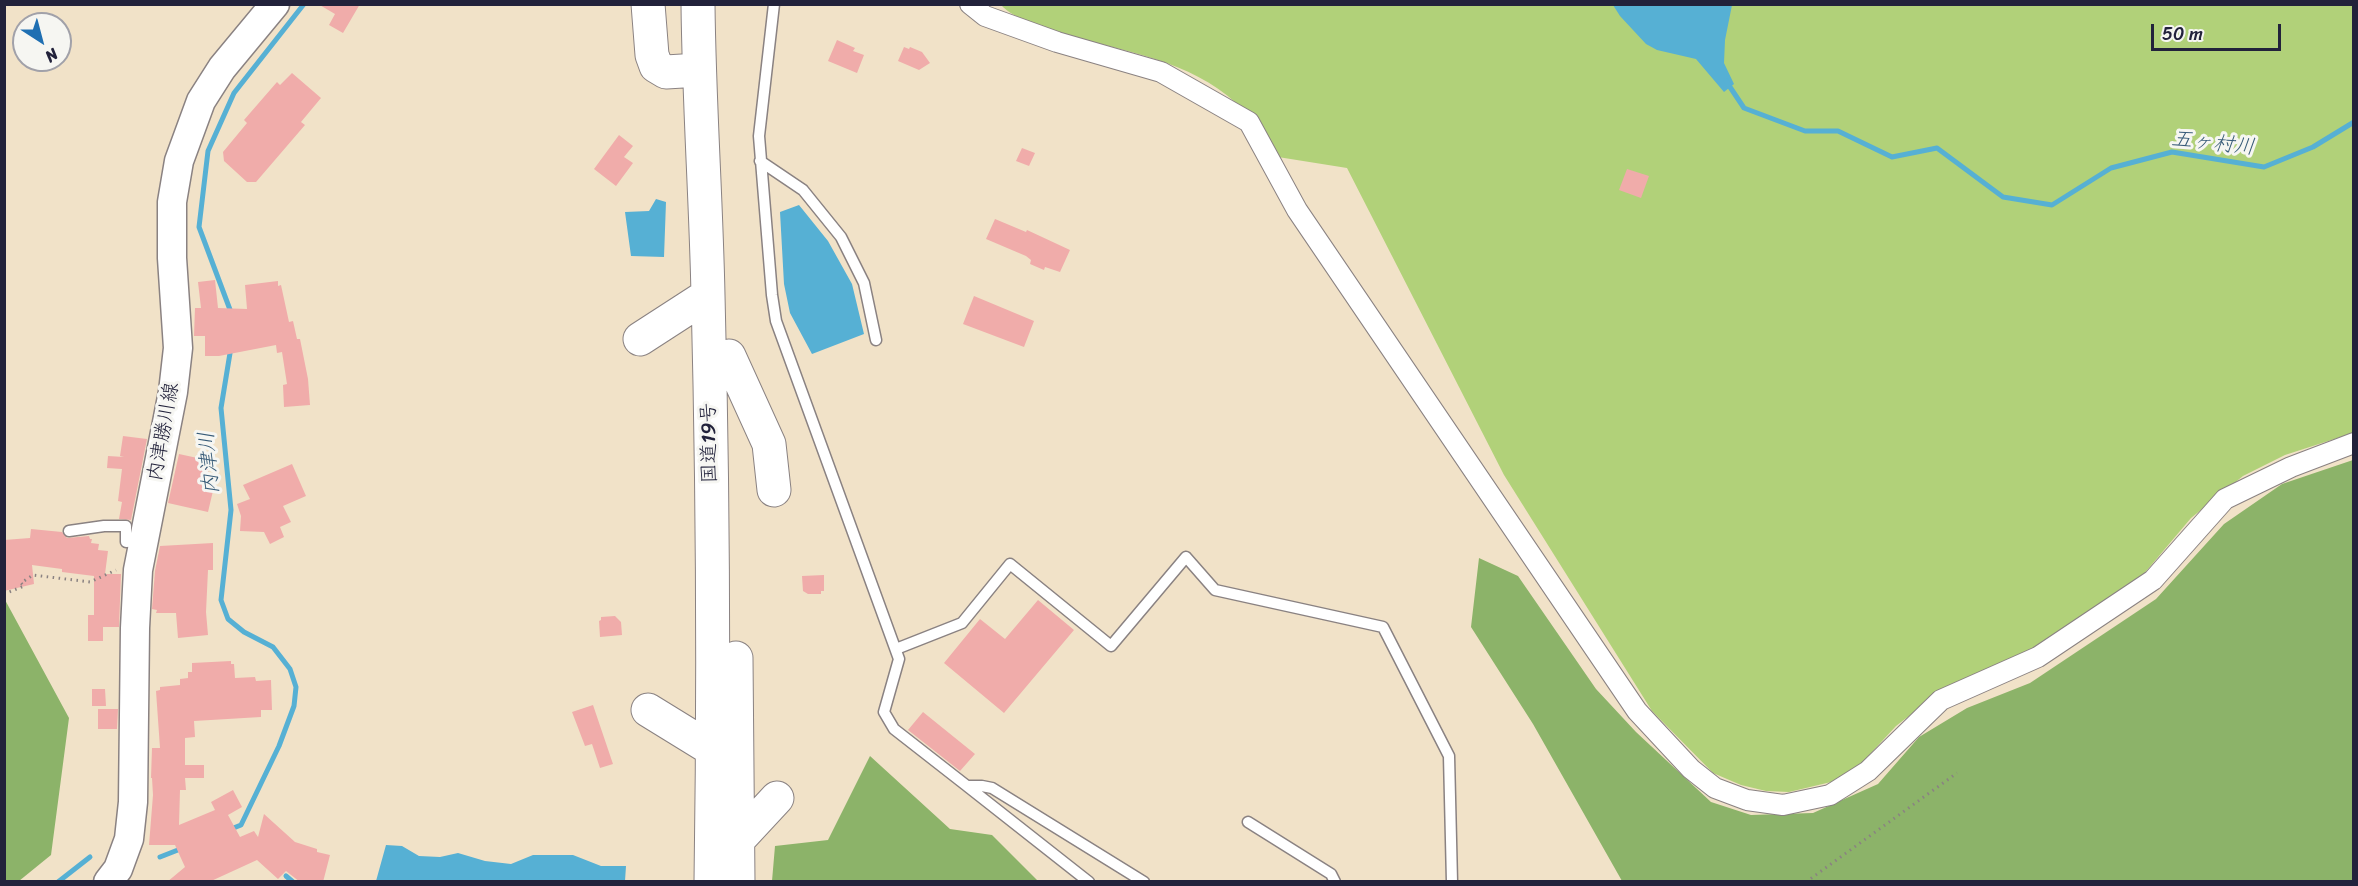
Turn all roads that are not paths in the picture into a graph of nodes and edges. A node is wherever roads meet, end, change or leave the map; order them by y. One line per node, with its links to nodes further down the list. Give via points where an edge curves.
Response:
1 (275, 4): 16 (main road, 内津勝川線, via 222,68 201,101 178,161 172,202 178,348)
2 (648, 4): 7 (highway, via 656,66 666,72)
3 (698, 4): 7 (highway, 国道19号)
4 (721, 4): 12 (highway, 国道19号)
5 (774, 4): 8 (lane, via 759,136)
6 (970, 4): 13 (street, via 985,16 1057,42 1161,72 1249,122 1297,210 1637,711 1691,769 1715,788 1747,800 1783,805 1830,795 1868,771 1941,700 2038,657 2153,580 2225,499 2290,467)
7 (699, 70): 9 (highway, 国道19号)
8 (760, 161): 11 (lane, via 803,190 840,237 864,283); 17 (lane, via 776,321)
9 (708, 295): 10 (highway); 19 (highway, 国道19号)
10 (640, 339)
11 (876, 340)
12 (729, 356): 14 (highway, via 769,444); 23 (highway, 国道19号)
13 (2354, 443)
14 (774, 490)
15 (69, 531): 16 (lane, via 126,526 126,542)
16 (144, 541): 24 (main road, 内津勝川線, via 138,570 133,802 129,839 118,869)
17 (896, 649): 20 (lane, via 899,659 884,712 894,729); 30 (lane, via 962,623 1010,564 1111,646 1186,557 1215,590 1383,627 1449,756)
18 (648, 710): 19 (highway)
19 (713, 750): 25 (highway, 国道19号)
20 (967, 786): 27 (lane); 28 (lane, via 992,788)
21 (777, 798): 23 (highway)
22 (1248, 822): 29 (lane, via 1331,874)
23 (738, 840): 26 (highway, 国道19号)
24 (108, 882)
25 (711, 882)
26 (738, 882)
27 (1089, 882)
28 (1143, 882)
29 (1335, 882)
30 (1452, 882)

